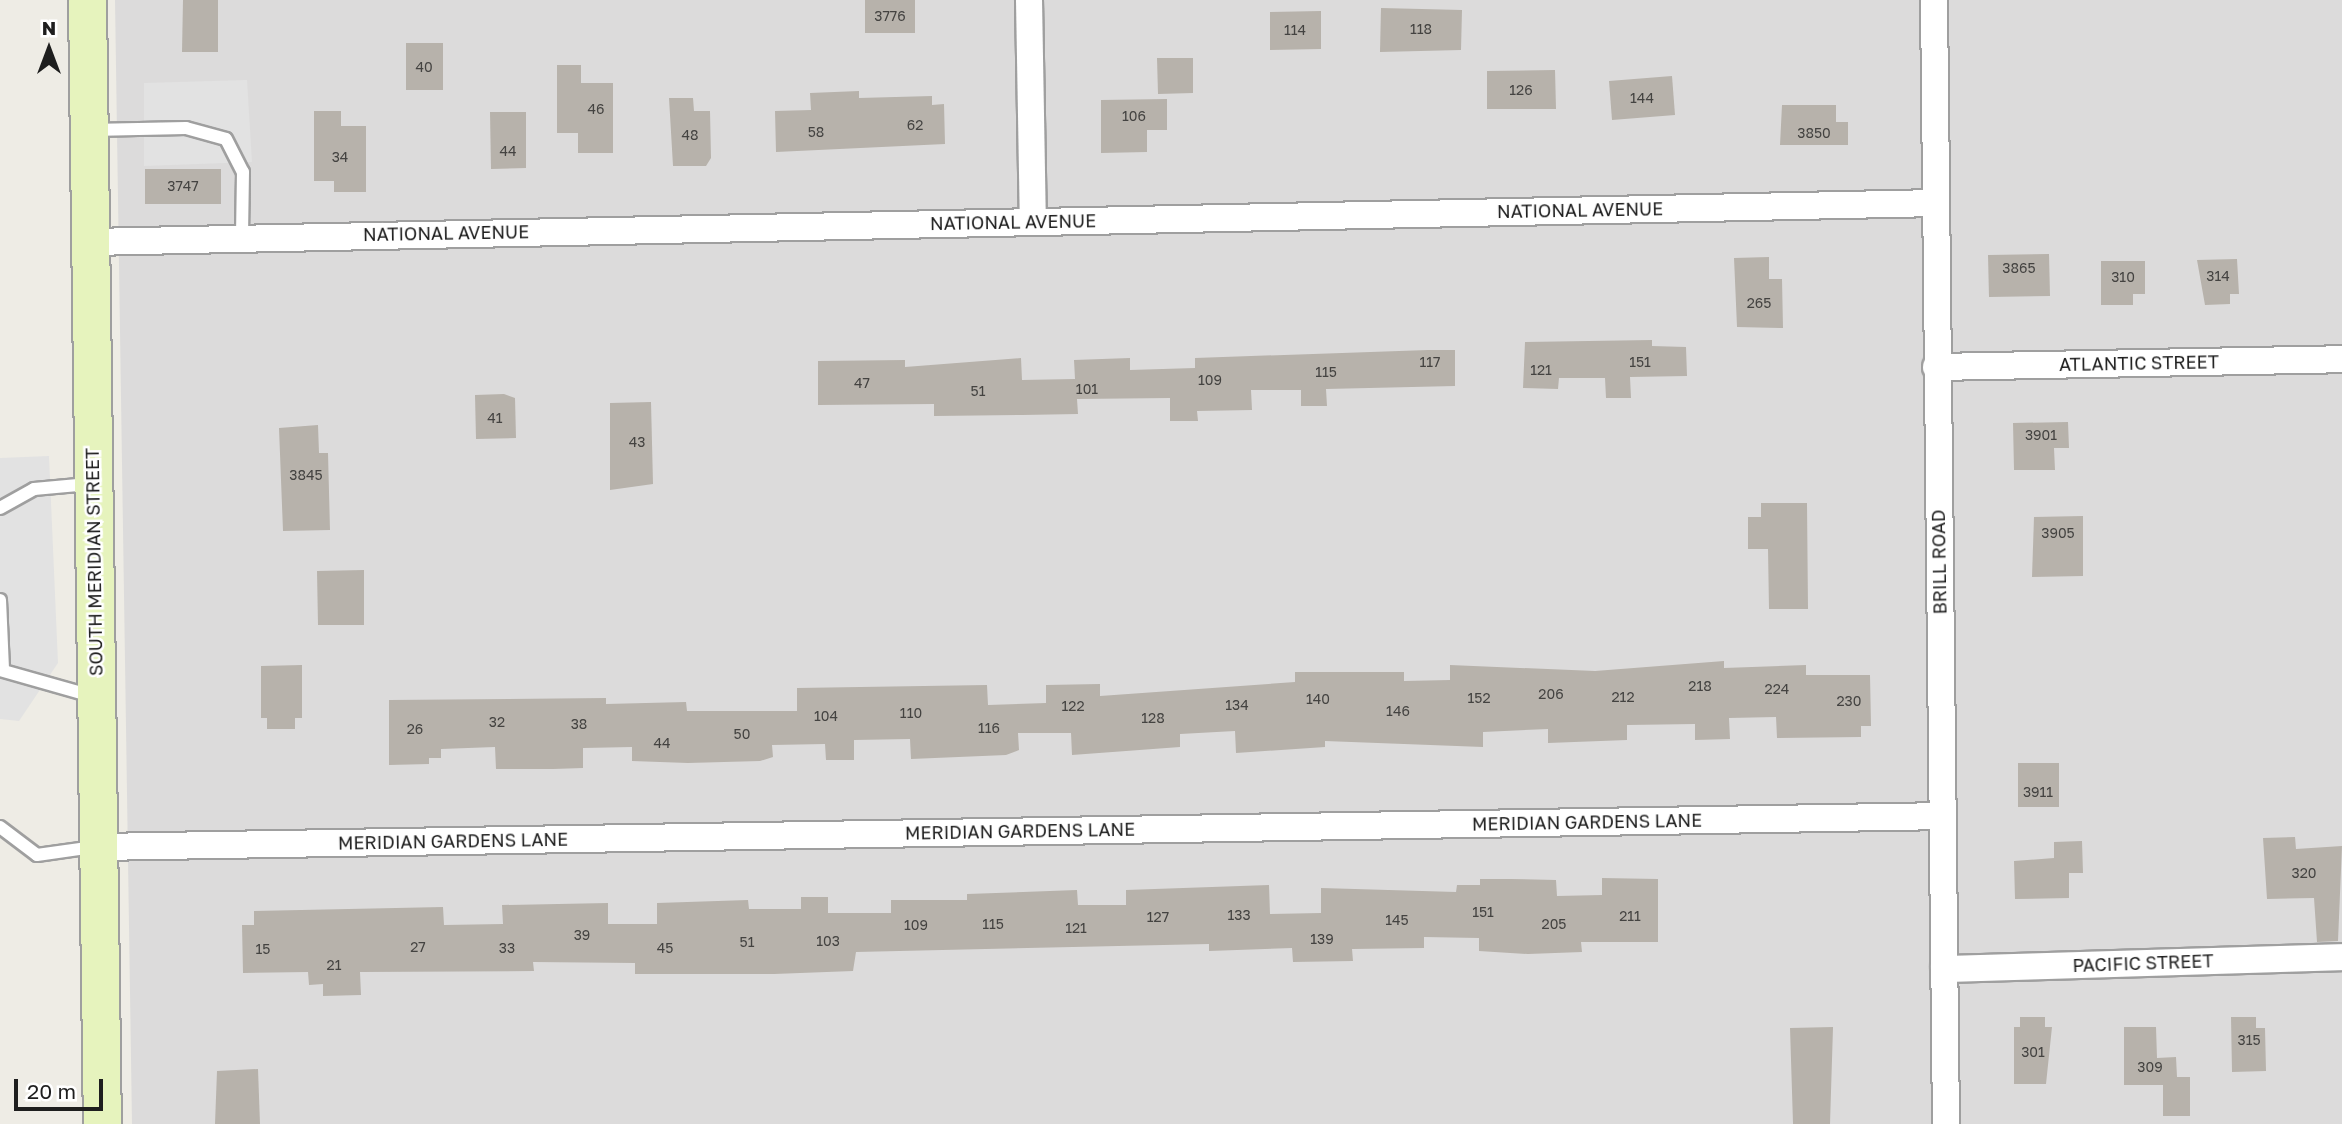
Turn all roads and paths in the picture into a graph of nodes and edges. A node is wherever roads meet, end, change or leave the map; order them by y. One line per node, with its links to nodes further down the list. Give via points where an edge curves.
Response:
1 (87, 0): 4 (main road, SOUTH MERIDIAN STREET)
2 (1029, 0): 6 (street)
3 (1934, 0): 5 (street, BRILL ROAD)
4 (90, 130): 7 (lane, via 186,128 226,139 243,172); 8 (main road, SOUTH MERIDIAN STREET)
5 (1936, 203): 6 (street, NATIONAL AVENUE); 10 (street, BRILL ROAD)
6 (1033, 221): 7 (street, NATIONAL AVENUE)
7 (242, 238): 8 (street, NATIONAL AVENUE)
8 (90, 242): 11 (main road, SOUTH MERIDIAN STREET)
9 (2342, 359): 10 (street, ATLANTIC STREET)
10 (1936, 367): 16 (street, BRILL ROAD)
11 (93, 484): 12 (lane, via 34,489); 15 (main road, SOUTH MERIDIAN STREET)
12 (0, 508)
13 (0, 600): 14 (lane)
14 (2, 670): 15 (lane)
15 (96, 697): 18 (main road, SOUTH MERIDIAN STREET)
16 (1942, 816): 18 (street, MERIDIAN GARDENS LANE); 20 (street, BRILL ROAD)
17 (0, 827): 18 (lane, via 37,855)
18 (98, 846): 21 (main road, SOUTH MERIDIAN STREET)
19 (2342, 957): 20 (street, PACIFIC STREET)
20 (1944, 968): 22 (street, BRILL ROAD)
21 (102, 1124)
22 (1946, 1124)

